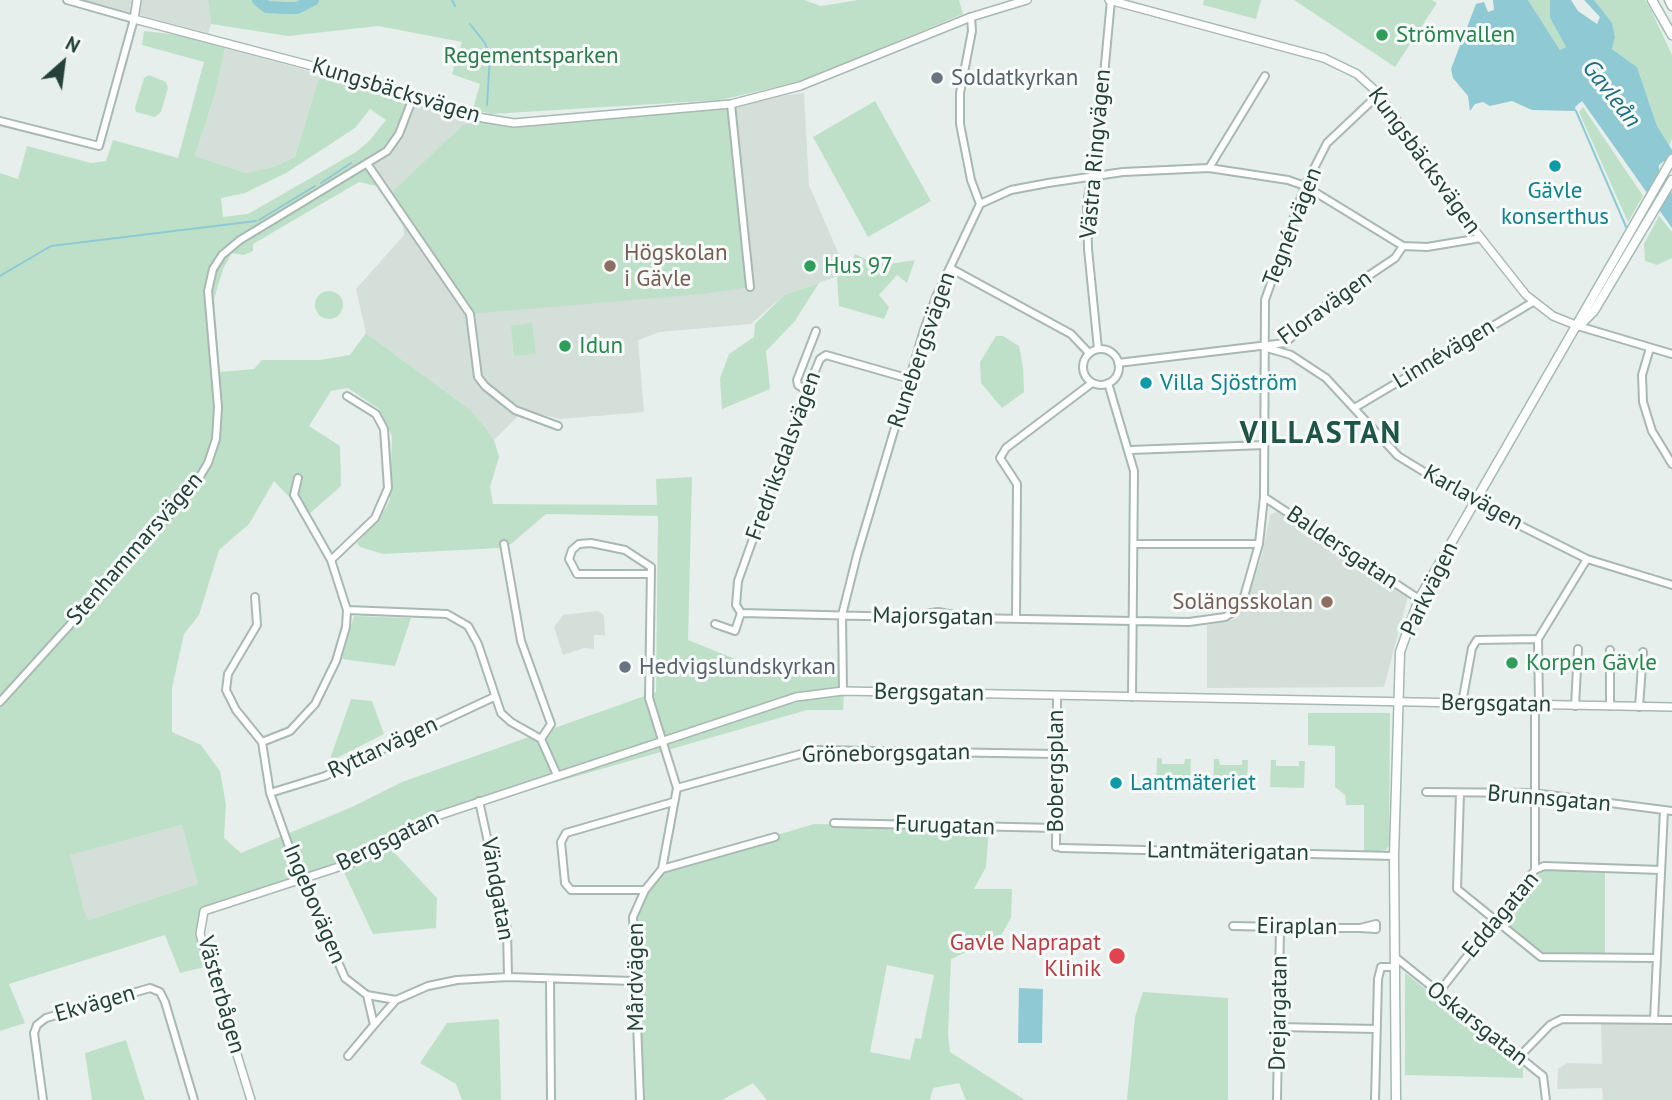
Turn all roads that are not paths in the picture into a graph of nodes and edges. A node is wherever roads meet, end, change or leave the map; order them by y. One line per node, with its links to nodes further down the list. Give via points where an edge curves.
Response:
1 (67, 0): 9 (street, Kungsbäcksvägen)
2 (136, 0): 9 (street)
3 (1027, 0): 8 (street, Kungsbäcksvägen)
4 (1110, 0): 12 (street, Kungsbäcksvägen, via 1324,58 1357,74); 19 (street, Västra Ringvägen)
5 (1652, 0): 10 (main road)
6 (1669, 0): 7 (main road)
7 (1672, 6)
8 (971, 17): 14 (street, Kungsbäcksvägen, via 800,86); 22 (street, via 960,124)
9 (134, 19): 13 (street, Kungsbäcksvägen); 15 (street, via 99,146)
10 (1672, 35)
11 (1265, 76): 18 (street)
12 (1379, 94): 21 (street, Tegnérvägen, via 1327,143); 23 (street, Kungsbäcksvägen)
13 (414, 95): 14 (street, Kungsbäcksvägen, via 483,118 514,123); 17 (street, Stenhammarsvägen, via 399,134 387,152)
14 (731, 104): 27 (street)
15 (0, 121)
16 (1672, 159): 25 (main road)
17 (368, 165): 43 (street, via 470,314 478,377 515,410); 73 (street, Stenhammarsvägen, via 222,255 208,291 218,407 216,439 208,463 192,490)
18 (1209, 168): 19 (street); 21 (street)
19 (1092, 177): 22 (street, via 1011,190); 33 (street, Västra Ringvägen, via 1087,203 1088,249)
20 (1672, 180): 25 (main road)
21 (1305, 186): 24 (street); 31 (street, Tegnérvägen, via 1265,300)
22 (980, 204): 26 (street, Runebergsvägen)
23 (1481, 238): 24 (street); 28 (street, Kungsbäcksvägen)
24 (1403, 246): 31 (street, Floravägen, via 1395,258 1328,303 1285,344)
25 (1620, 259): 29 (main road, Parkvägen)
26 (950, 268): 34 (street, via 1071,334); 37 (street, Runebergsvägen)
27 (750, 287)
28 (1533, 302): 29 (street, Kungsbäcksvägen); 42 (street, Linnévägen)
29 (1578, 326): 32 (street, Kungsbäcksvägen); 49 (main road, Parkvägen)
30 (816, 331): 40 (street, via 797,380)
31 (1267, 348): 36 (street, Floravägen); 42 (street, Karlavägen, via 1307,365); 44 (street, Tegnérvägen)
32 (1650, 348): 35 (street, Kungsbäcksvägen); 46 (street, via 1642,375 1643,402 1652,431)
33 (1098, 349): 34 (street); 36 (street, via 1108,350)
34 (1089, 353): 38 (street, via 1083,370)
35 (1672, 354)
36 (1118, 363): 39 (street, via 1115,377)
37 (909, 379): 40 (street, Fredriksdalsvägen, via 826,355); 61 (street, Runebergsvägen)
38 (1092, 383): 39 (street); 62 (street, via 1006,448 1000,458 1017,484)
39 (1108, 383): 45 (street)
40 (807, 391): 60 (street, Fredriksdalsvägen, via 738,581 736,605)
41 (347, 396): 54 (street, via 376,414 384,429 388,488 375,518)
42 (1356, 407): 49 (street, Karlavägen, via 1398,456)
43 (558, 426)
44 (1264, 445): 45 (street); 48 (street, Tegnérvägen)
45 (1130, 450): 51 (street, via 1135,471)
46 (1672, 464)
47 (298, 478): 54 (street, via 294,495)
48 (1264, 497): 52 (street, Tegnérvägen); 58 (street, Baldersgatan)
49 (1475, 503): 53 (street, Karlavägen); 58 (main road, Parkvägen)
50 (505, 544): 81 (street, via 521,640 551,724)
51 (1135, 544): 52 (street); 63 (street)
52 (1259, 544): 63 (street, Tegnérvägen, via 1241,607 1225,617)
53 (1587, 559): 56 (street, Karlavägen); 65 (street)
54 (331, 560): 59 (street)
55 (651, 574): 55 (street, via 649,563 612,546 579,544 569,559 577,574); 82 (street, via 649,698)
56 (1672, 585)
57 (255, 597): 83 (street, via 257,625 228,674 226,690)
58 (1419, 600): 74 (main road, Parkvägen, via 1400,652)
59 (347, 610): 71 (street, via 447,614 468,626); 83 (street, via 336,661 316,704 290,731)
60 (741, 613): 61 (street, Majorsgatan); 64 (street, via 735,631)
61 (842, 615): 62 (street, Majorsgatan, via 905,617 938,612 970,618); 69 (street, Runebergsvägen)
62 (1016, 618): 63 (street, Majorsgatan)
63 (1134, 621): 72 (street)
64 (715, 624)
65 (1538, 639): 75 (street, via 1477,640); 76 (street)
66 (1578, 649): 77 (street)
67 (1610, 650): 78 (street)
68 (1643, 652): 79 (street)
69 (843, 691): 70 (street, Bergsgatan); 82 (street, Bergsgatan, via 804,695)
70 (1057, 696): 72 (street, Bergsgatan); 84 (street, Bobergsplan)
71 (494, 697): 81 (street, via 511,722); 88 (street, Ryttarvägen, via 325,776)
72 (1132, 697): 74 (street, Bergsgatan)
73 (0, 702)
74 (1396, 703): 75 (street, Bergsgatan); 98 (main road, Parkvägen)
75 (1462, 704): 76 (street, Bergsgatan)
76 (1537, 705): 77 (street, Bergsgatan); 90 (street)
77 (1575, 706): 78 (street, Bergsgatan)
78 (1609, 706): 79 (street, Bergsgatan)
79 (1639, 707): 80 (street, Bergsgatan)
80 (1672, 707)
81 (541, 739): 85 (street)
82 (661, 741): 85 (street, Bergsgatan); 86 (street)
83 (262, 742): 88 (street, Ingebovägen)
84 (1056, 754): 86 (street, Gröneborgsgatan, via 815,750); 95 (street, Bobergsplan)
85 (557, 775): 91 (street, Bergsgatan)
86 (677, 788): 92 (street, Mårdvägen)
87 (1426, 792): 89 (street, Brunnsgatan)
88 (270, 793): 102 (street, Ingebovägen)
89 (1460, 793): 90 (street, Brunnsgatan); 105 (street, via 1457,888)
90 (1534, 793): 93 (street, Brunnsgatan); 100 (street)
91 (480, 802): 102 (street, Bergsgatan, via 431,818 354,862); 112 (street, Vändgatan, via 507,929)
92 (673, 802): 99 (street, Mårdvägen); 103 (street, via 566,833 561,842 565,883 571,890)
93 (1668, 811): 101 (street)
94 (834, 823): 95 (street, Furugatan)
95 (1056, 828): 97 (street, Bobergsplan)
96 (775, 837): 99 (street)
97 (1058, 847): 98 (street, Lantmäterigatan)
98 (1394, 856): 109 (main road, Parkvägen)
99 (662, 869): 103 (street, Mårdvägen)
100 (1535, 870): 101 (street, Eddagatan, via 1544,866); 105 (street, Eddagatan)
101 (1661, 870): 110 (street)
102 (302, 879): 104 (street, Bergsgatan); 116 (street, Ingebovägen, via 345,978)
103 (645, 890): 114 (street, Mårdvägen, via 633,918)
104 (224, 902): 127 (street, Västerbågen, via 204,911 200,934)
105 (1496, 920): 110 (street, via 1541,957); 115 (street, Eddagatan)
106 (1233, 926): 107 (street, Eiraplan)
107 (1280, 927): 108 (street, Eiraplan); 121 (street, Drejargatan)
108 (1360, 928)
109 (1393, 956): 111 (main road, Parkvägen); 115 (street, Oskarsgatan)
110 (1657, 958): 118 (street)
111 (1393, 967): 122 (street, via 1381,967); 132 (main road, Parkvägen)
112 (508, 977): 113 (street); 117 (street, via 447,982)
113 (550, 978): 114 (street); 128 (street)
114 (633, 981): 129 (street, Mårdvägen)
115 (1438, 992): 124 (street, Oskarsgatan)
116 (367, 995): 117 (street); 120 (street)
117 (396, 1000): 120 (street)
118 (1654, 1020): 119 (street); 124 (street, via 1562,1019)
119 (1672, 1020)
120 (374, 1025): 123 (street)
121 (1278, 1027): 122 (street); 130 (street, Drejargatan)
122 (1376, 1028): 131 (street)
123 (348, 1056)
124 (1519, 1057): 133 (street, Oskarsgatan, via 1543,1076)
125 (43, 1100): 126 (street, Ekvägen, via 34,1033 37,1025 47,1018 150,988 160,992 165,1002)
126 (194, 1100)
127 (251, 1100)
128 (551, 1100)
129 (639, 1100)
130 (1277, 1100)
131 (1376, 1100)
132 (1396, 1100)
133 (1546, 1100)

